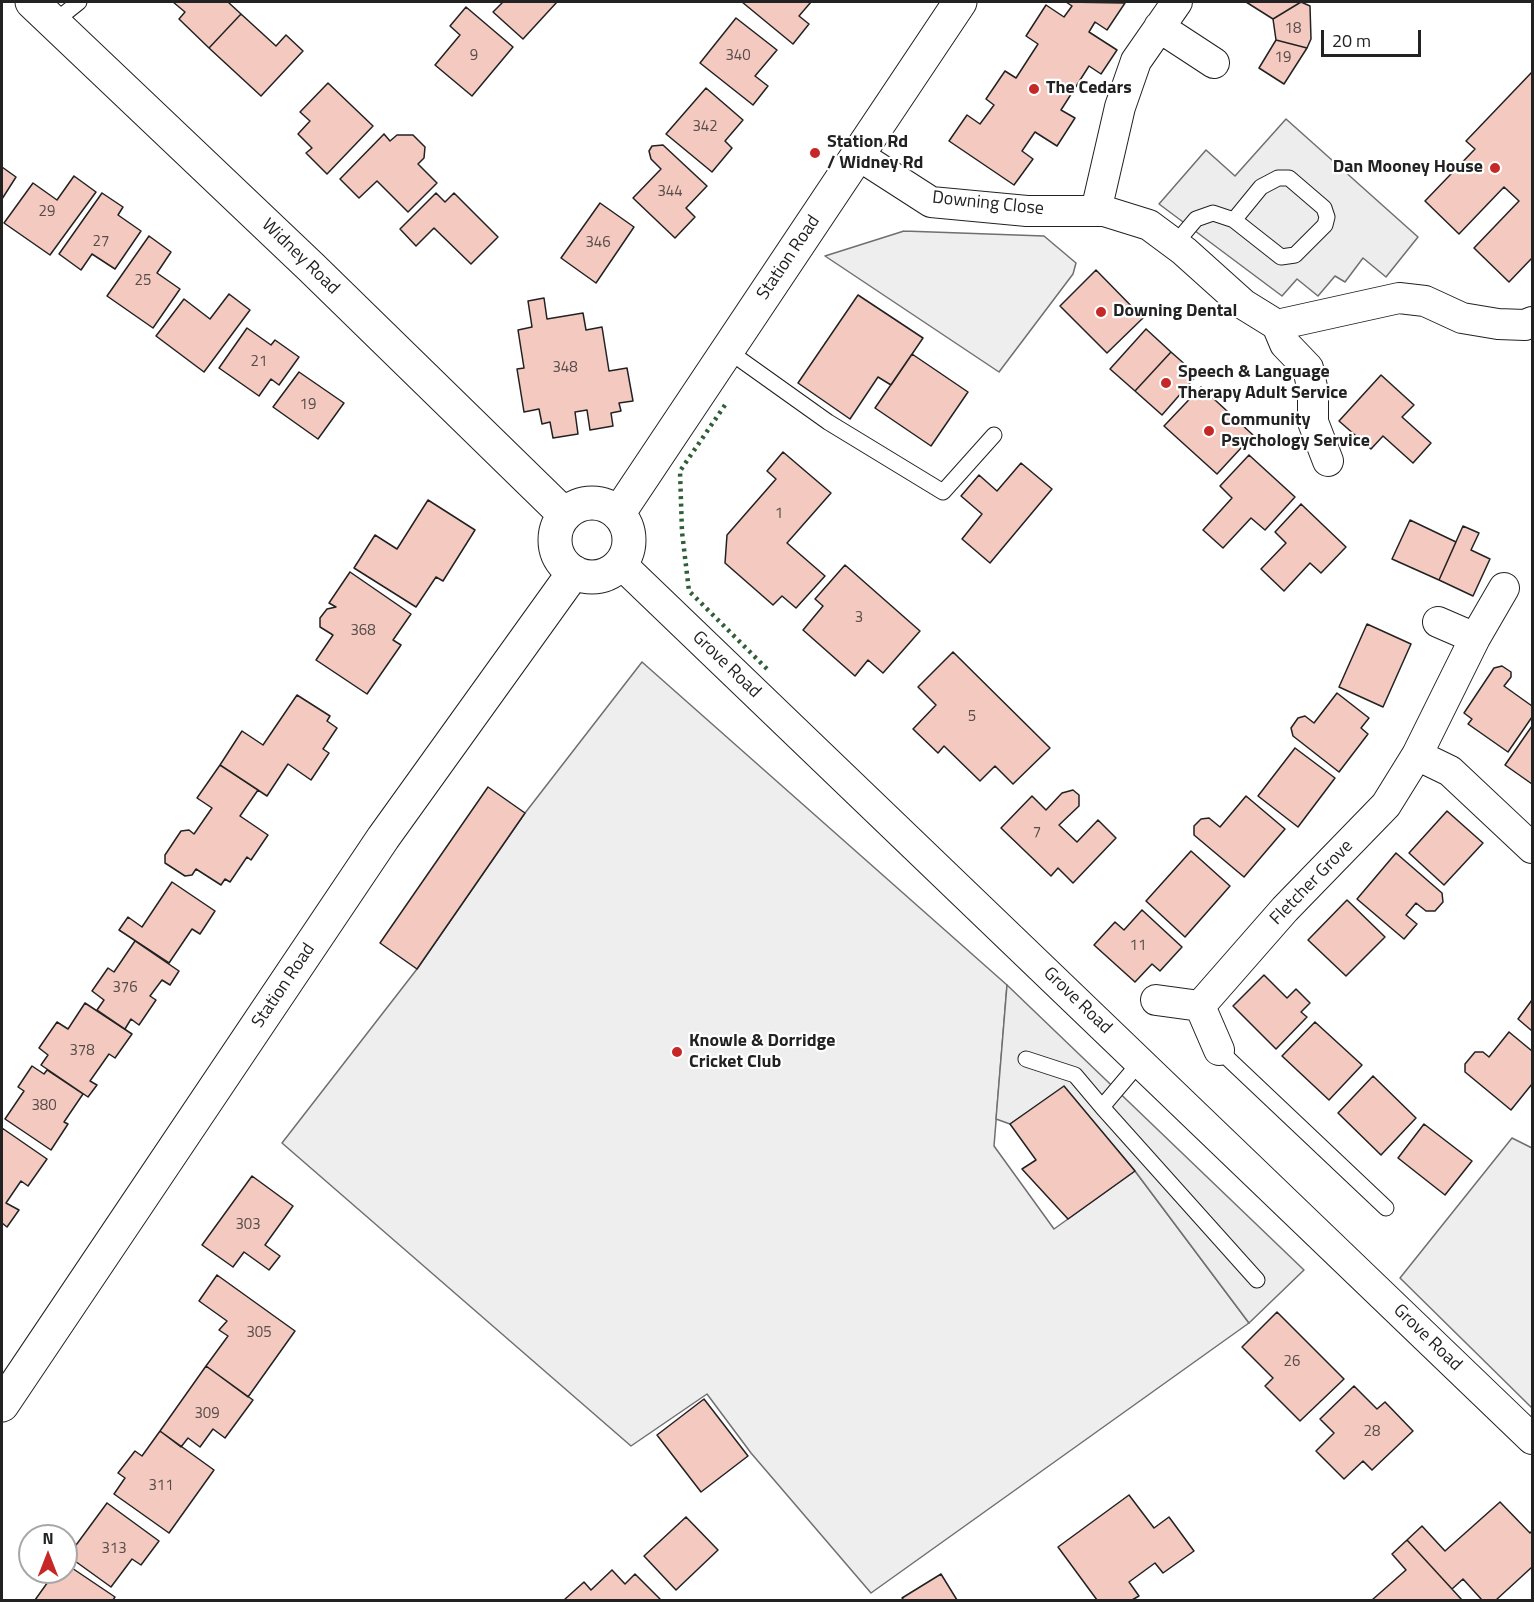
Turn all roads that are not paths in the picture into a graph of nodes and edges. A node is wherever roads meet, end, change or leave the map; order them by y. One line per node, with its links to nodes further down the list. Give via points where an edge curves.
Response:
1 (79, 2): 4 (lane)
2 (960, 2): 7 (main road, Station Road)
3 (1177, 2): 5 (street)
4 (43, 12): 17 (main road, Widney Road)
5 (1159, 27): 6 (street); 8 (street, via 1133,70 1120,107)
6 (1214, 63)
7 (858, 155): 8 (street, Downing Close, via 931,202 1027,211); 13 (main road, Station Road)
8 (1096, 211): 10 (street, Downing Close, via 1149,225)
9 (1234, 220): 9 (lane, via 1281,256 1295,255 1325,225 1327,217 1324,208 1289,178 1278,178 1261,187); 10 (lane, via 1213,213 1202,215)
10 (1175, 244): 12 (street, Downing Close, via 1243,304)
11 (1533, 322): 12 (street, via 1498,324 1461,318 1425,301 1399,298)
12 (1277, 325): 15 (street, via 1285,344 1308,368 1313,422)
13 (727, 350): 14 (lane, via 828,423 943,492); 16 (main road, Station Road)
14 (994, 435)
15 (1328, 461)
16 (618, 514): 17 (main road, via 591,503 577,506); 18 (main road, via 629,534 628,550)
17 (565, 515): 19 (main road, via 559,524 556,545 559,556)
18 (621, 564): 19 (main road, via 594,577); 29 (street, Grove Road)
19 (574, 572): 33 (main road, Station Road, via 383,838)
20 (1504, 588): 22 (street, Fletcher Grove)
21 (1438, 622): 22 (street)
22 (1475, 638): 23 (street, Fletcher Grove)
23 (1417, 755): 24 (street, via 1450,771); 26 (street, Fletcher Grove, via 1386,805 1285,909)
24 (1533, 848)
25 (1156, 1000): 26 (street)
26 (1200, 1006): 27 (street)
27 (1219, 1050): 31 (lane)
28 (1026, 1059): 30 (lane, via 1075,1075)
29 (1140, 1062): 30 (lane); 34 (street, Grove Road)
30 (1102, 1107): 32 (lane)
31 (1386, 1208)
32 (1257, 1280)
33 (2, 1405)
34 (1533, 1439)

